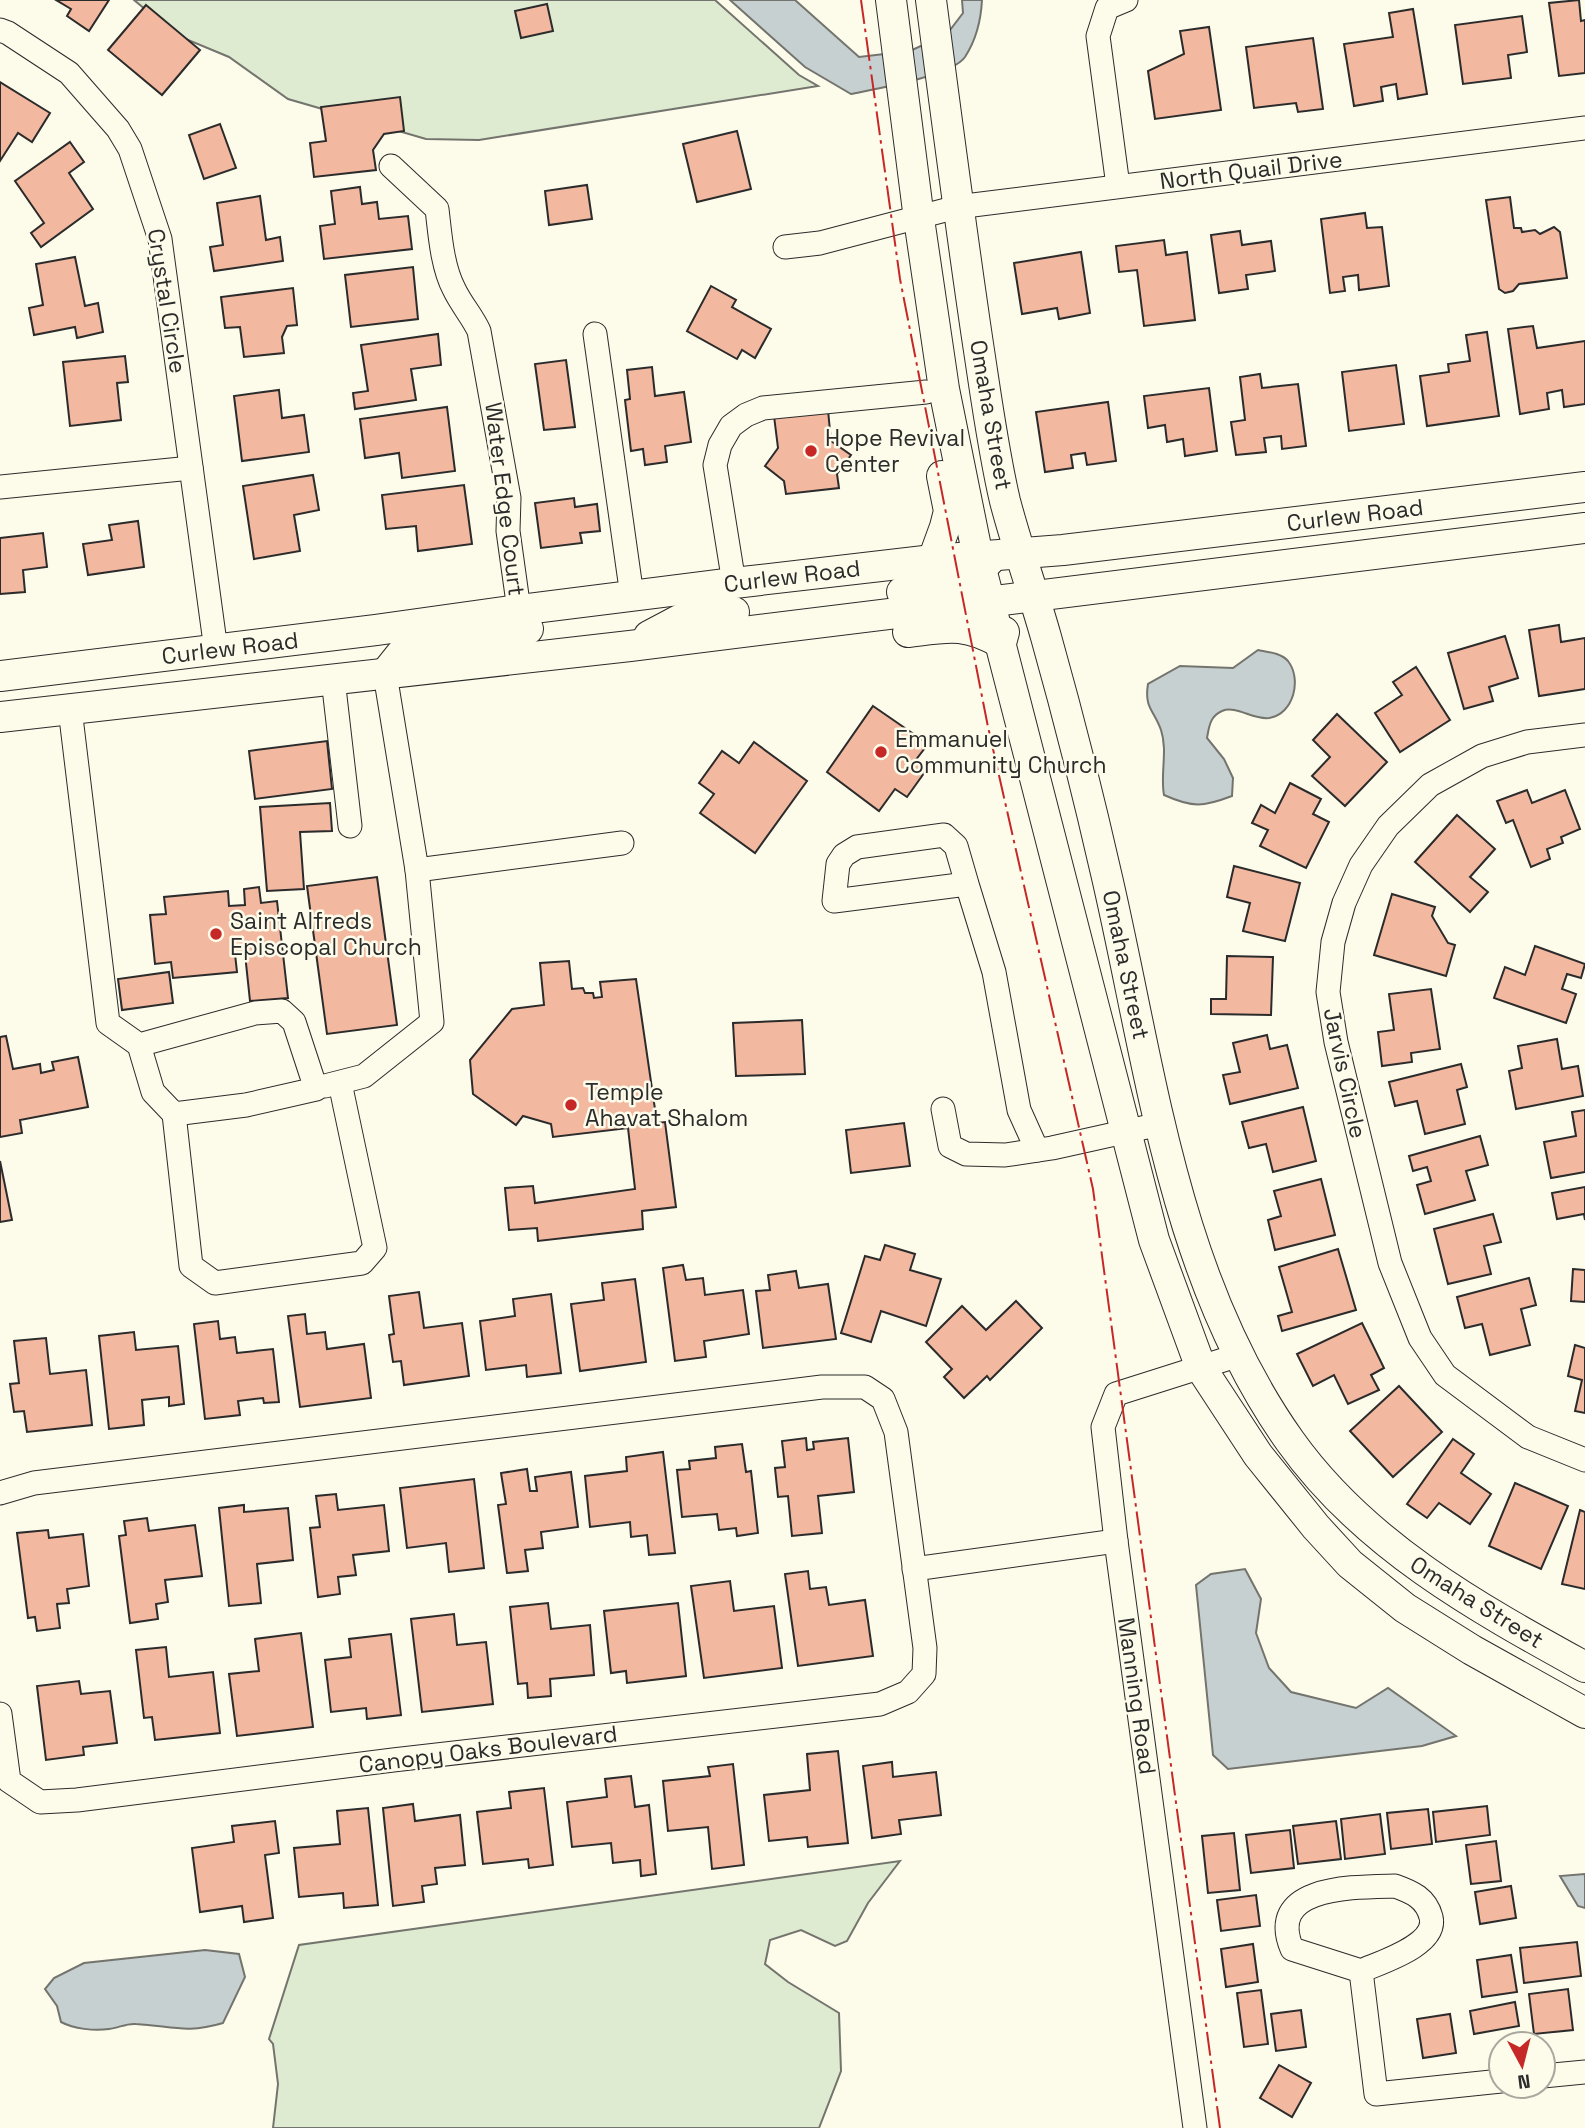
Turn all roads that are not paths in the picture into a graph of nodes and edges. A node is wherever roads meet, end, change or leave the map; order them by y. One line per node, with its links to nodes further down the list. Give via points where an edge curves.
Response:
1 (891, 0): 9 (main road, Omaha Street)
2 (931, 0): 8 (main road, Omaha Street)
3 (1126, 0): 7 (street, via 1107,8 1098,36)
4 (0, 30): 14 (street, Crystal Circle, via 69,73 130,149 160,239)
5 (1585, 128): 7 (street, North Quail Drive)
6 (391, 166): 23 (street, Water Edge Court, via 437,209 454,289 479,331 509,498 508,531)
7 (1118, 186): 8 (street, North Quail Drive)
8 (957, 207): 9 (street, North Quail Drive); 19 (main road, Omaha Street, via 1005,499)
9 (919, 219): 10 (street, North Quail Drive); 11 (main road, Omaha Street)
10 (785, 247)
11 (930, 292): 13 (main road, via 918,346); 19 (main road, Omaha Street, via 944,389)
12 (595, 334): 21 (street)
13 (926, 392): 18 (main road, via 949,511); 20 (street, via 763,408 731,426 715,465)
14 (191, 468): 15 (street); 26 (street, Crystal Circle)
15 (0, 487)
16 (1585, 487): 19 (main road, Curlew Road)
17 (1585, 528): 19 (main road, Curlew Road, via 1064,591)
18 (933, 560): 19 (main road, Curlew Road); 20 (main road, Curlew Road)
19 (1009, 577): 24 (main road, Omaha Street); 25 (main road, Curlew Road); 43 (main road, Omaha Street, via 1106,872)
20 (734, 583): 21 (main road, Curlew Road)
21 (632, 596): 22 (main road, Curlew Road)
22 (590, 601): 23 (main road, Curlew Road); 27 (main road, via 564,623 416,647 401,654)
23 (519, 610): 26 (main road, Curlew Road)
24 (1000, 643): 25 (main road, via 962,626 709,657); 44 (main road, Omaha Street)
25 (630, 646): 27 (main road, Curlew Road)
26 (216, 650): 28 (main road, Curlew Road); 30 (main road, via 179,674 17,697)
27 (385, 674): 29 (main road, Curlew Road); 36 (street)
28 (0, 676)
29 (333, 679): 31 (main road, Curlew Road); 34 (street)
30 (0, 708)
31 (70, 709): 32 (main road, Curlew Road); 38 (street, via 108,1023)
32 (0, 717)
33 (1585, 735): 48 (street, Jarvis Circle, via 1527,742 1482,756 1430,785 1404,810 1361,865 1344,903 1333,942 1328,992 1390,1263 1420,1338 1446,1376 1528,1437)
34 (350, 826)
35 (622, 843): 36 (street)
36 (417, 870): 39 (street, via 432,1023 364,1076)
37 (967, 884): 37 (street, via 848,900 834,901 838,864 857,847 944,835 956,846); 45 (street, via 993,972 1019,1110)
38 (139, 1045): 40 (street, via 255,1013 282,1011 294,1022); 42 (street, via 153,1092)
39 (340, 1083): 40 (street); 42 (street, via 375,1248 362,1263 215,1283 191,1266)
40 (316, 1089): 42 (street, via 246,1105)
41 (943, 1109): 45 (street, via 950,1146 966,1154)
42 (174, 1114)
43 (1160, 1124): 44 (street); 46 (main road, Omaha Street, via 1198,1260)
44 (1127, 1131): 45 (street); 47 (main road, Omaha Street, via 1154,1240)
45 (1037, 1150)
46 (1239, 1355): 47 (street, Manning Road); 52 (main road, Omaha Street, via 1290,1441 1329,1489 1372,1530 1472,1604)
47 (1201, 1368): 50 (street, Manning Road, via 1116,1394 1103,1427); 53 (main road, Omaha Street, via 1258,1455 1350,1564 1405,1608)
48 (1585, 1460)
49 (0, 1493): 51 (street, Canopy Oaks Boulevard, via 48,1481 822,1387 865,1387 883,1399 896,1432)
50 (1116, 1541): 51 (street); 59 (street, Manning Road)
51 (914, 1569): 54 (street, Canopy Oaks Boulevard, via 925,1674 908,1692 880,1704 40,1801 9,1781)
52 (1585, 1667)
53 (1585, 1713)
54 (0, 1714)
55 (1361, 1971): 55 (street, via 1292,1950 1287,1919 1295,1905 1314,1894 1354,1887 1395,1886 1418,1894 1429,1909 1432,1923 1428,1934 1418,1944); 58 (street, via 1377,2094)
56 (1585, 2071): 57 (street)
57 (1557, 2074)
58 (1487, 2082)
59 (1195, 2128)

